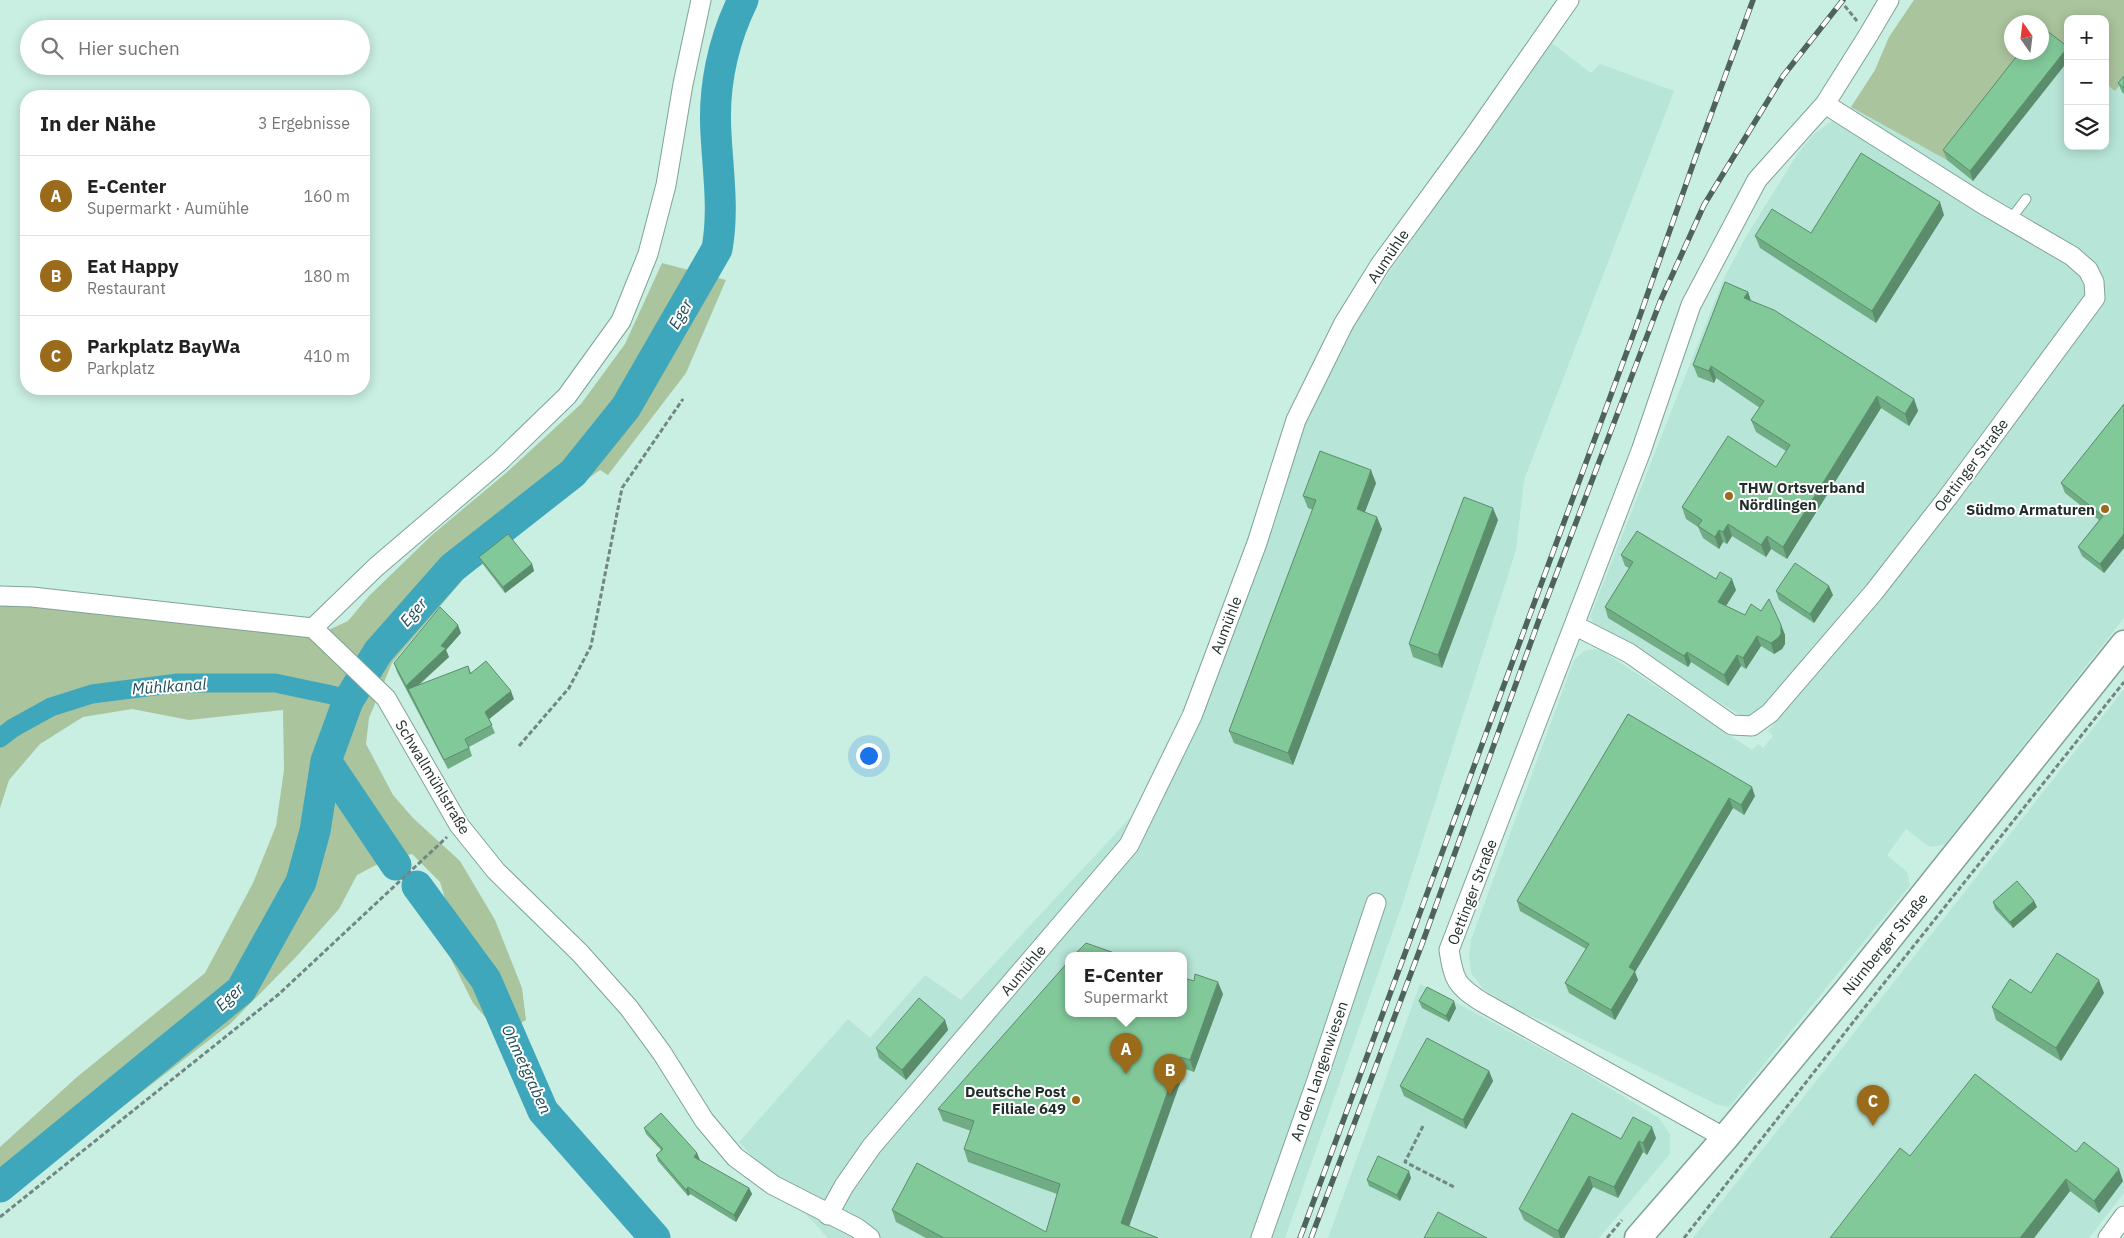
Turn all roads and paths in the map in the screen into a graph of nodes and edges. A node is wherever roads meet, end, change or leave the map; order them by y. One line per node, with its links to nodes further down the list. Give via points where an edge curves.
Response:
1 (701, 0): 12 (street, via 666,185 648,254 620,320 568,396 500,461 376,567)
2 (1569, 0): 21 (street, Aumühle, via 1380,265 1336,340 1296,420 1257,543 1192,716 1129,845 872,1146)
3 (1840, 0): 5 (path)
4 (1888, 0): 5 (street, Oettinger Straße)
5 (1870, 34): 6 (street, Oettinger Straße)
6 (1825, 104): 8 (street, Oettinger Straße); 11 (street, Oettinger Straße, via 1757,180 1691,305 1641,451)
7 (2026, 199): 8 (lane)
8 (2010, 220): 11 (street, Oettinger Straße, via 2072,256 2088,270 2094,282 2095,298 1903,555 1770,713 1752,726 1732,725 1629,653)
9 (682, 399): 15 (path, via 622,488 591,646 569,688)
10 (0, 596): 12 (street)
11 (1574, 625): 19 (street, Oettinger Straße, via 1449,950 1453,973 1462,989 1482,1002)
12 (314, 628): 16 (street, Schwallmühlstraße, via 386,698)
13 (2124, 644): 19 (main road, Nürnberger Straße)
14 (2124, 682): 27 (path)
15 (518, 746)
16 (460, 825): 21 (street, Schwallmühlstraße, via 496,871 580,953 629,1008 704,1120 735,1157 773,1185); 23 (path, via 279,994)
17 (1376, 904): 25 (street, An den Langenwiesen)
18 (1423, 1126): 20 (path, via 1405,1162)
19 (1725, 1138): 26 (main road, Nürnberger Straße)
20 (1456, 1188)
21 (828, 1215): 24 (street, Schwallmühlstraße)
22 (2124, 1216): 28 (street)
23 (0, 1217)
24 (863, 1233)
25 (1261, 1238)
26 (1638, 1238)
27 (1684, 1238)
28 (2108, 1238)

